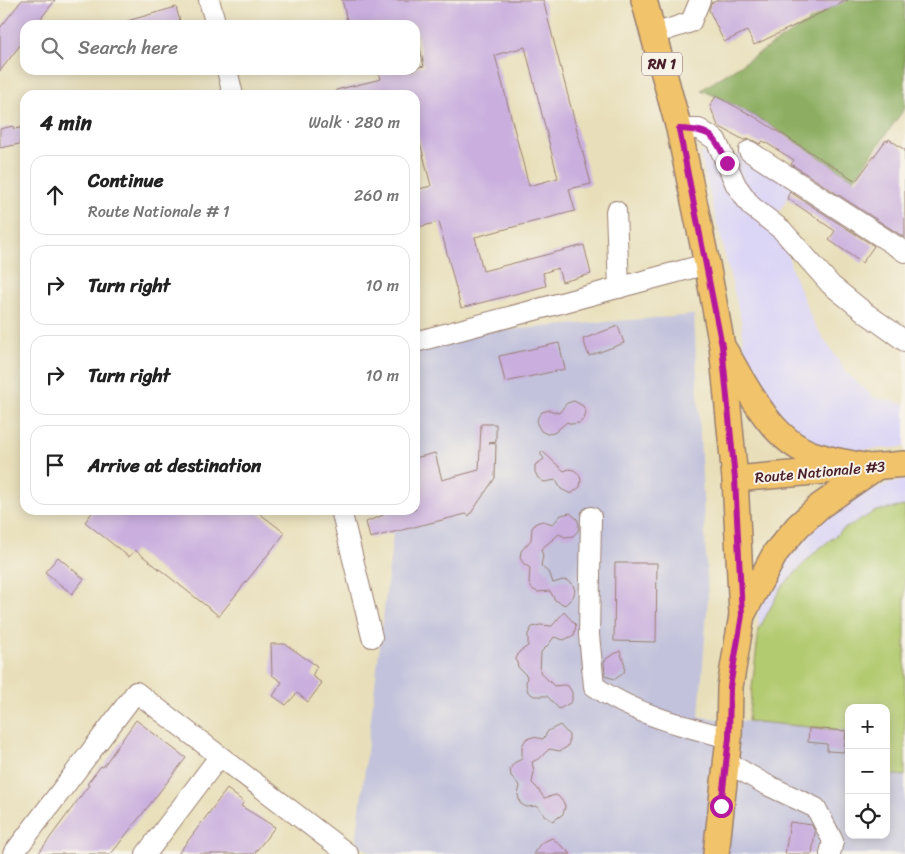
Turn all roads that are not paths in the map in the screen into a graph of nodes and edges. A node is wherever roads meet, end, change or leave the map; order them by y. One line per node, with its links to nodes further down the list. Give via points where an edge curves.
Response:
1 (209, 0): 4 (street)
2 (644, 0): 5 (main road, RN 1)
3 (700, 0): 5 (street, via 691,22)
4 (215, 20)
5 (654, 34): 8 (main road, RN 1)
6 (228, 75): 7 (street)
7 (233, 90)
8 (679, 129): 12 (main road, RN 1); 15 (street, via 699,130 716,140 736,185 751,206 782,230 831,286)
9 (749, 151): 11 (street)
10 (616, 211): 13 (street)
11 (905, 252)
12 (707, 264): 13 (street); 16 (main road, RN 1)
13 (619, 288): 14 (street)
14 (420, 341)
15 (905, 341)
16 (722, 346): 18 (main road, via 766,418 792,444 827,459); 19 (main road, RN 1)
17 (905, 464): 18 (main road, Route Nationale #3)
18 (875, 468): 19 (main road, Route Nationale #3); 22 (main road, via 820,506 798,526 776,552)
19 (735, 479): 22 (main road, RN 1)
20 (342, 515): 23 (street)
21 (590, 517): 24 (street, via 589,635 594,686 610,698)
22 (742, 615): 24 (main road, RN 1, via 730,687)
23 (372, 637)
24 (727, 749): 29 (main road, RN 1); 30 (street, via 765,784 816,808 832,841)
25 (219, 757): 26 (street, via 136,692); 27 (street); 28 (street)
26 (13, 854)
27 (146, 854)
28 (348, 854)
29 (716, 854)
30 (830, 854)

